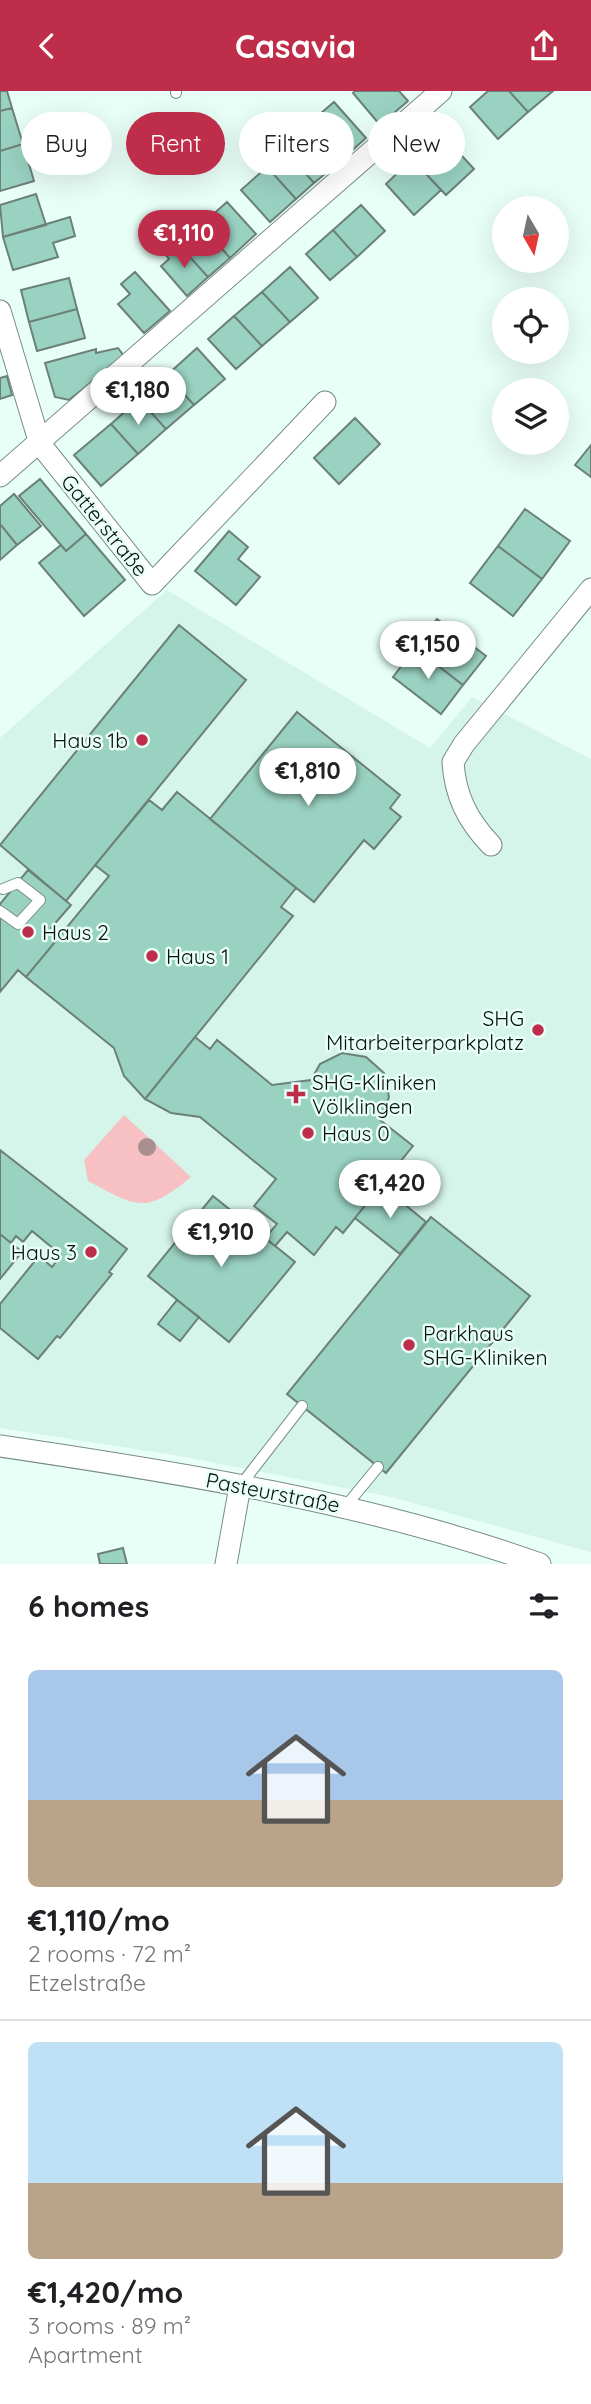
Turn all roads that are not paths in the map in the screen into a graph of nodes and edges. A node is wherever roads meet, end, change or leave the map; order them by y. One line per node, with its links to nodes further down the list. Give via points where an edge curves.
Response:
1 (441, 91): 4 (street)
2 (0, 311): 4 (street, Gatterstraße)
3 (325, 402): 4 (street, Gatterstraße, via 152,584)
4 (40, 445): 5 (street)
5 (0, 476)
6 (591, 589): 7 (street, via 453,762 462,807)
7 (491, 845)
8 (1, 888): 9 (lane); 10 (lane, via 18,883 40,900 18,925)
9 (0, 905)
10 (0, 911)
11 (302, 1406): 14 (lane)
12 (0, 1446): 14 (street, Pasteurstraße)
13 (378, 1467): 15 (lane)
14 (240, 1486): 15 (street, Pasteurstraße); 16 (street)
15 (345, 1507): 17 (street, Pasteurstraße, via 458,1535)
16 (226, 1564)
17 (540, 1564)

